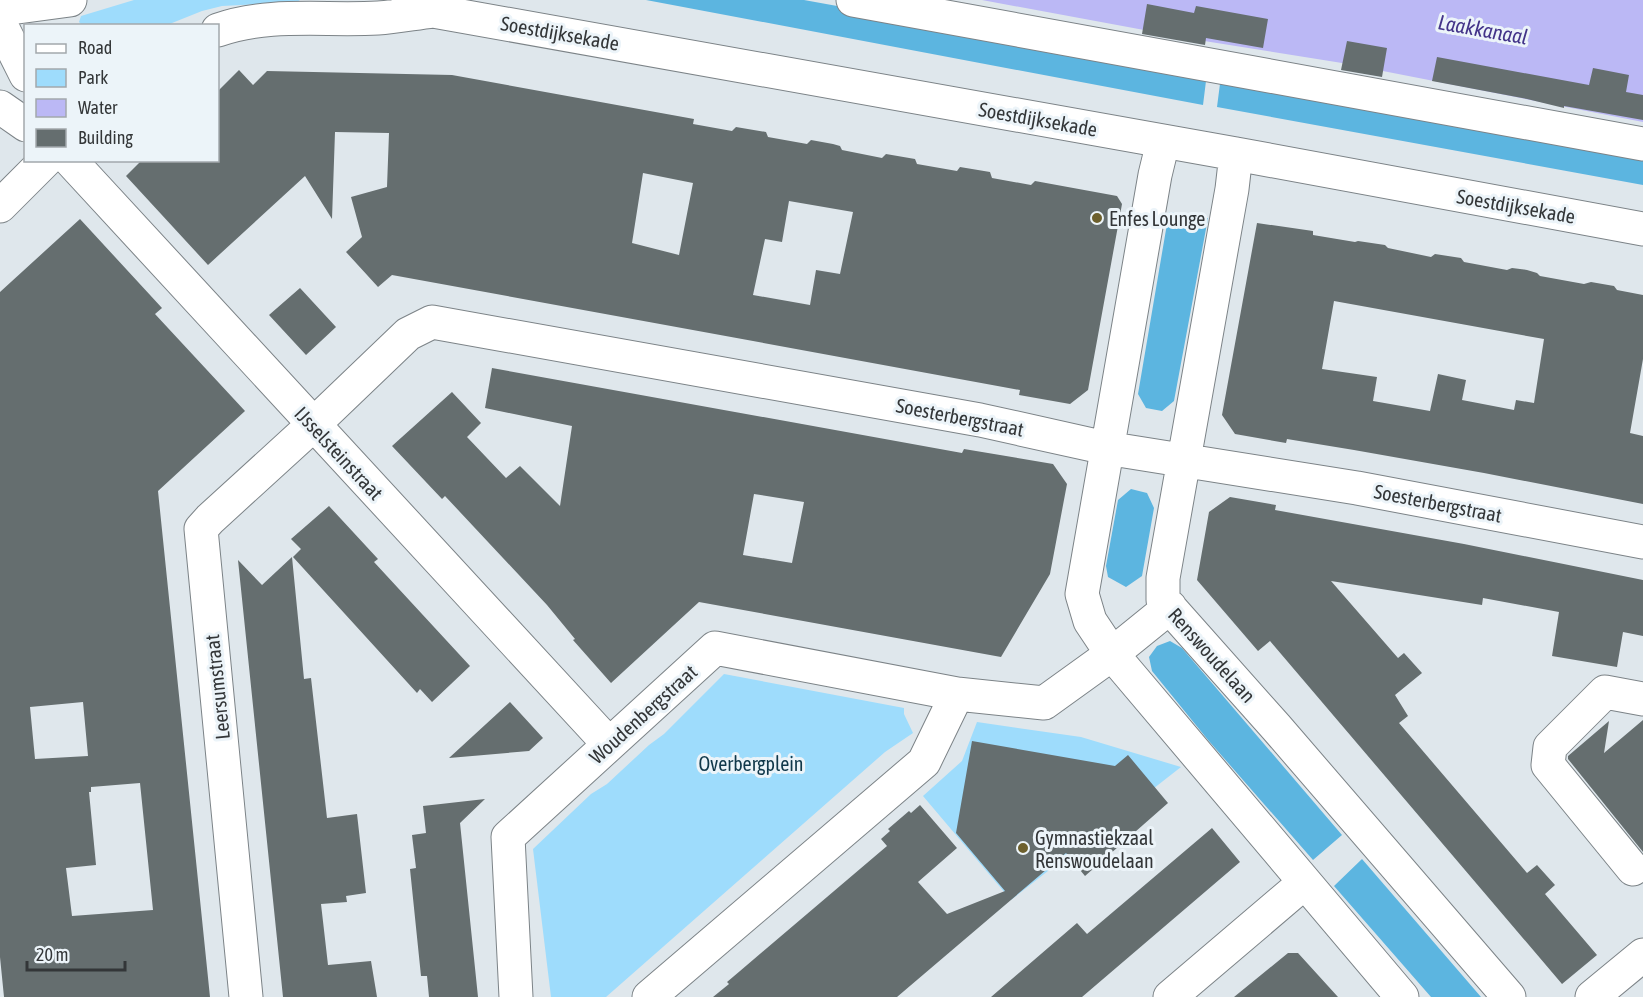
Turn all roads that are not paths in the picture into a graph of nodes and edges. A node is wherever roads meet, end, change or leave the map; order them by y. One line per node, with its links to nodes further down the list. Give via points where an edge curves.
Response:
1 (70, 0): 3 (street, via 18,7)
2 (852, 0): 11 (street)
3 (0, 2)
4 (434, 6): 6 (street, Soestdijksekade, via 378,18 296,17 236,23); 10 (street, Soestdijksekade)
5 (0, 23): 7 (street)
6 (219, 30)
7 (24, 71)
8 (0, 107): 9 (street)
9 (24, 124)
10 (1163, 141): 12 (street, Soestdijksekade); 18 (street)
11 (1643, 144)
12 (1236, 154): 16 (street, Soestdijksekade); 19 (street, Renswoudelaan)
13 (44, 162): 15 (street)
14 (72, 162): 17 (street, IJsselsteinstraat)
15 (0, 206)
16 (1643, 229)
17 (313, 425): 18 (street, Soesterbergstraat, via 408,334 432,322 980,420); 25 (street, IJsselsteinstraat); 29 (street, Leersumstraat, via 201,529)
18 (1107, 448): 19 (street, Soesterbergstraat); 22 (street, via 1082,594 1089,621)
19 (1183, 460): 20 (street, Soesterbergstraat); 21 (street, Renswoudelaan, via 1163,578 1163,600)
20 (1643, 542)
21 (1170, 607): 22 (street, Woudenbergstraat); 34 (street, Renswoudelaan)
22 (1112, 654): 23 (street, Woudenbergstraat, via 1044,703); 27 (street)
23 (957, 694): 25 (street, Woudenbergstraat, via 715,648); 31 (street, via 924,762)
24 (1643, 699): 26 (street, via 1605,692 1550,747 1548,765)
25 (608, 743): 30 (street, Woudenbergstraat, via 508,837)
26 (1633, 869)
27 (1304, 883): 32 (street); 33 (street)
28 (1643, 955): 35 (street)
29 (246, 997)
30 (516, 997)
31 (649, 997)
32 (1170, 997)
33 (1402, 997)
34 (1509, 997)
35 (1592, 997)

